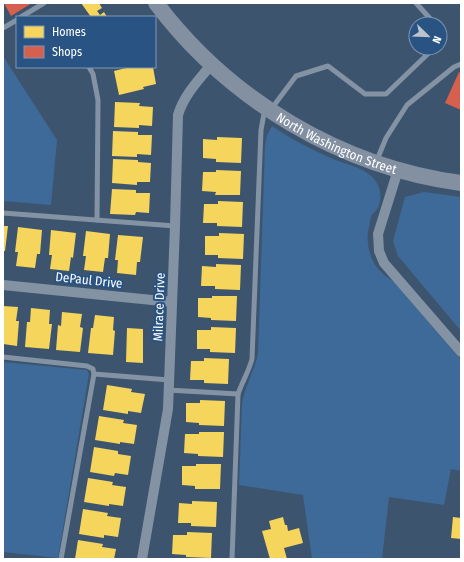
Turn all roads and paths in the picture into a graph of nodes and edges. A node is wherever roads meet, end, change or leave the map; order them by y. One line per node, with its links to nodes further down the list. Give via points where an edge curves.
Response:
1 (44, 3): 4 (lane)
2 (156, 3): 10 (main road, North Washington Street)
3 (416, 3): 5 (lane)
4 (23, 16)
5 (428, 16)
6 (16, 21): 7 (lane)
7 (3, 28)
8 (426, 56): 12 (lane, via 386,94 365,94 328,66 296,76)
9 (461, 64): 13 (lane, via 407,105 386,138)
10 (211, 65): 12 (main road, North Washington Street); 18 (street, Milrace Drive, via 188,92 180,106)
11 (90, 68): 17 (lane, via 98,100)
12 (268, 109): 13 (main road, North Washington Street, via 324,141); 26 (lane, via 261,130 252,359)
13 (376, 162): 14 (main road, North Washington Street)
14 (398, 170): 15 (main road); 21 (street, North Washington Street, via 378,234 379,251 384,262)
15 (461, 182)
16 (3, 213): 17 (lane)
17 (97, 220): 18 (lane)
18 (175, 226): 20 (street, Milrace Drive)
19 (3, 284): 20 (street, DePaul Drive)
20 (172, 302): 24 (street, Milrace Drive)
21 (461, 352)
22 (3, 357): 23 (lane, via 87,366)
23 (94, 374): 24 (lane); 27 (lane)
24 (169, 380): 25 (street, Milrace Drive)
25 (168, 390): 26 (lane); 28 (street, Milrace Drive, via 168,408)
26 (238, 394): 29 (lane)
27 (61, 559)
28 (142, 559)
29 (232, 559)

